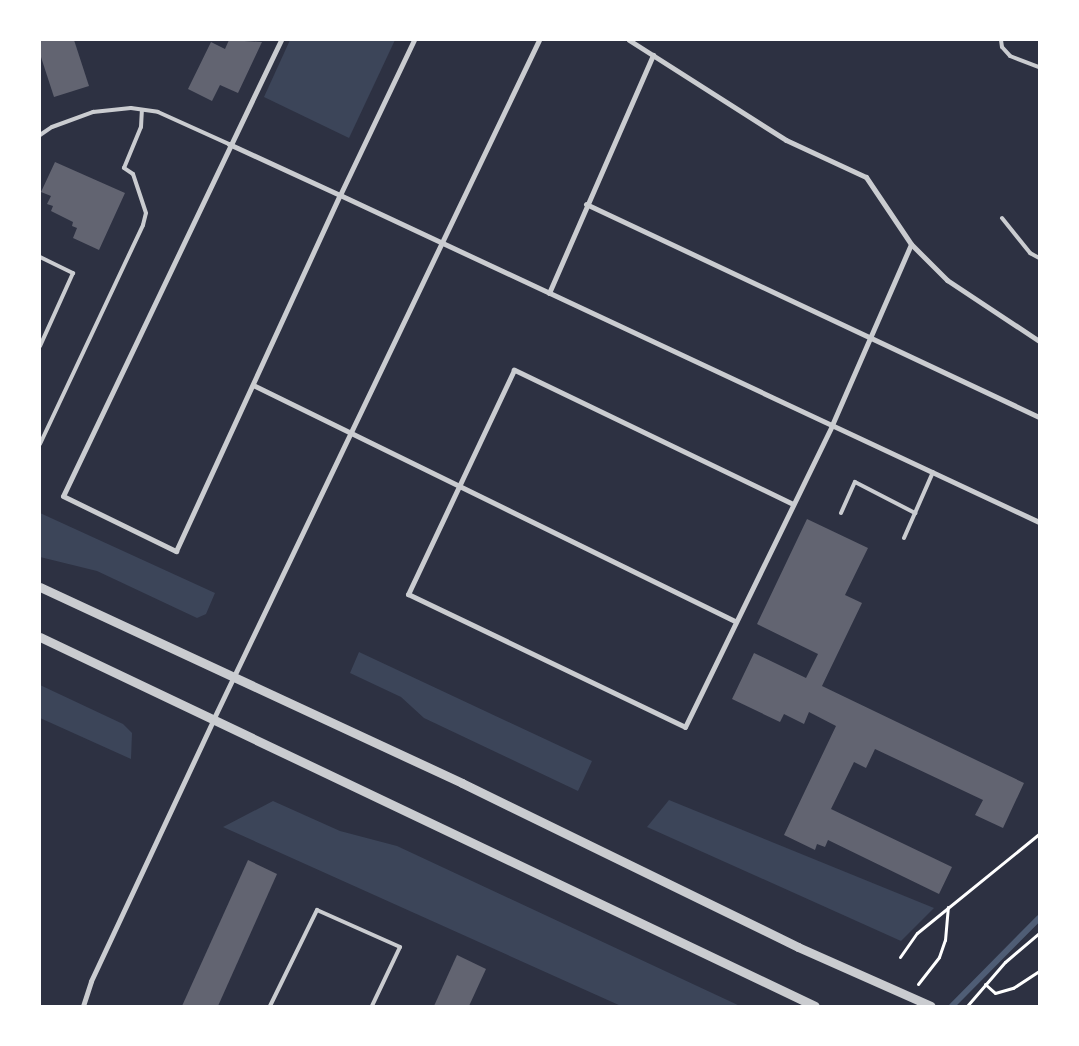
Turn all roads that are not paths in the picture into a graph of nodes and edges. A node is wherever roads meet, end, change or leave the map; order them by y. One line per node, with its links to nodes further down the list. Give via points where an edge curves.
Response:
1 (281, 40): 10 (street)
2 (414, 40): 11 (street)
3 (539, 40): 14 (street)
4 (629, 40): 6 (street)
5 (1001, 40): 7 (lane, via 1002,47 1010,56)
6 (653, 55): 12 (street); 15 (street, via 786,140 866,177)
7 (1039, 67)
8 (142, 110): 9 (lane, via 94,112 52,127); 10 (lane, via 182,121); 26 (lane, via 141,127 124,168 133,174 144,205 143,225)
9 (40, 135)
10 (229, 144): 11 (street); 22 (street, via 63,496 176,551)
11 (340, 195): 14 (street); 22 (street)
12 (586, 204): 18 (street); 19 (street)
13 (1002, 218): 17 (lane, via 1030,253)
14 (442, 242): 18 (street); 25 (street)
15 (911, 244): 19 (street); 20 (street, via 947,280)
16 (40, 257): 21 (lane, via 73,273)
17 (1039, 258)
18 (549, 293): 24 (street)
19 (869, 338): 23 (street); 24 (street)
20 (1039, 341)
21 (40, 346)
22 (253, 385): 25 (street)
23 (1039, 417)
24 (832, 425): 27 (street); 29 (street)
25 (351, 433): 28 (street); 37 (street)
26 (40, 444)
27 (933, 472): 31 (lane); 32 (street)
28 (459, 486): 29 (street, via 514,370); 35 (street); 35 (street, via 408,594 685,727)
29 (793, 504): 35 (street)
30 (841, 513): 31 (lane, via 855,482)
31 (915, 513): 33 (lane)
32 (1039, 522)
33 (904, 538)
34 (40, 586): 37 (street)
35 (735, 621)
36 (40, 638): 38 (street)
37 (234, 676): 38 (street); 43 (street)
38 (213, 720): 39 (street, via 91,981); 42 (street)
39 (83, 1006)
40 (270, 1006): 41 (lane, via 317,910 400,947)
41 (372, 1006)
42 (815, 1006)
43 (931, 1006)

